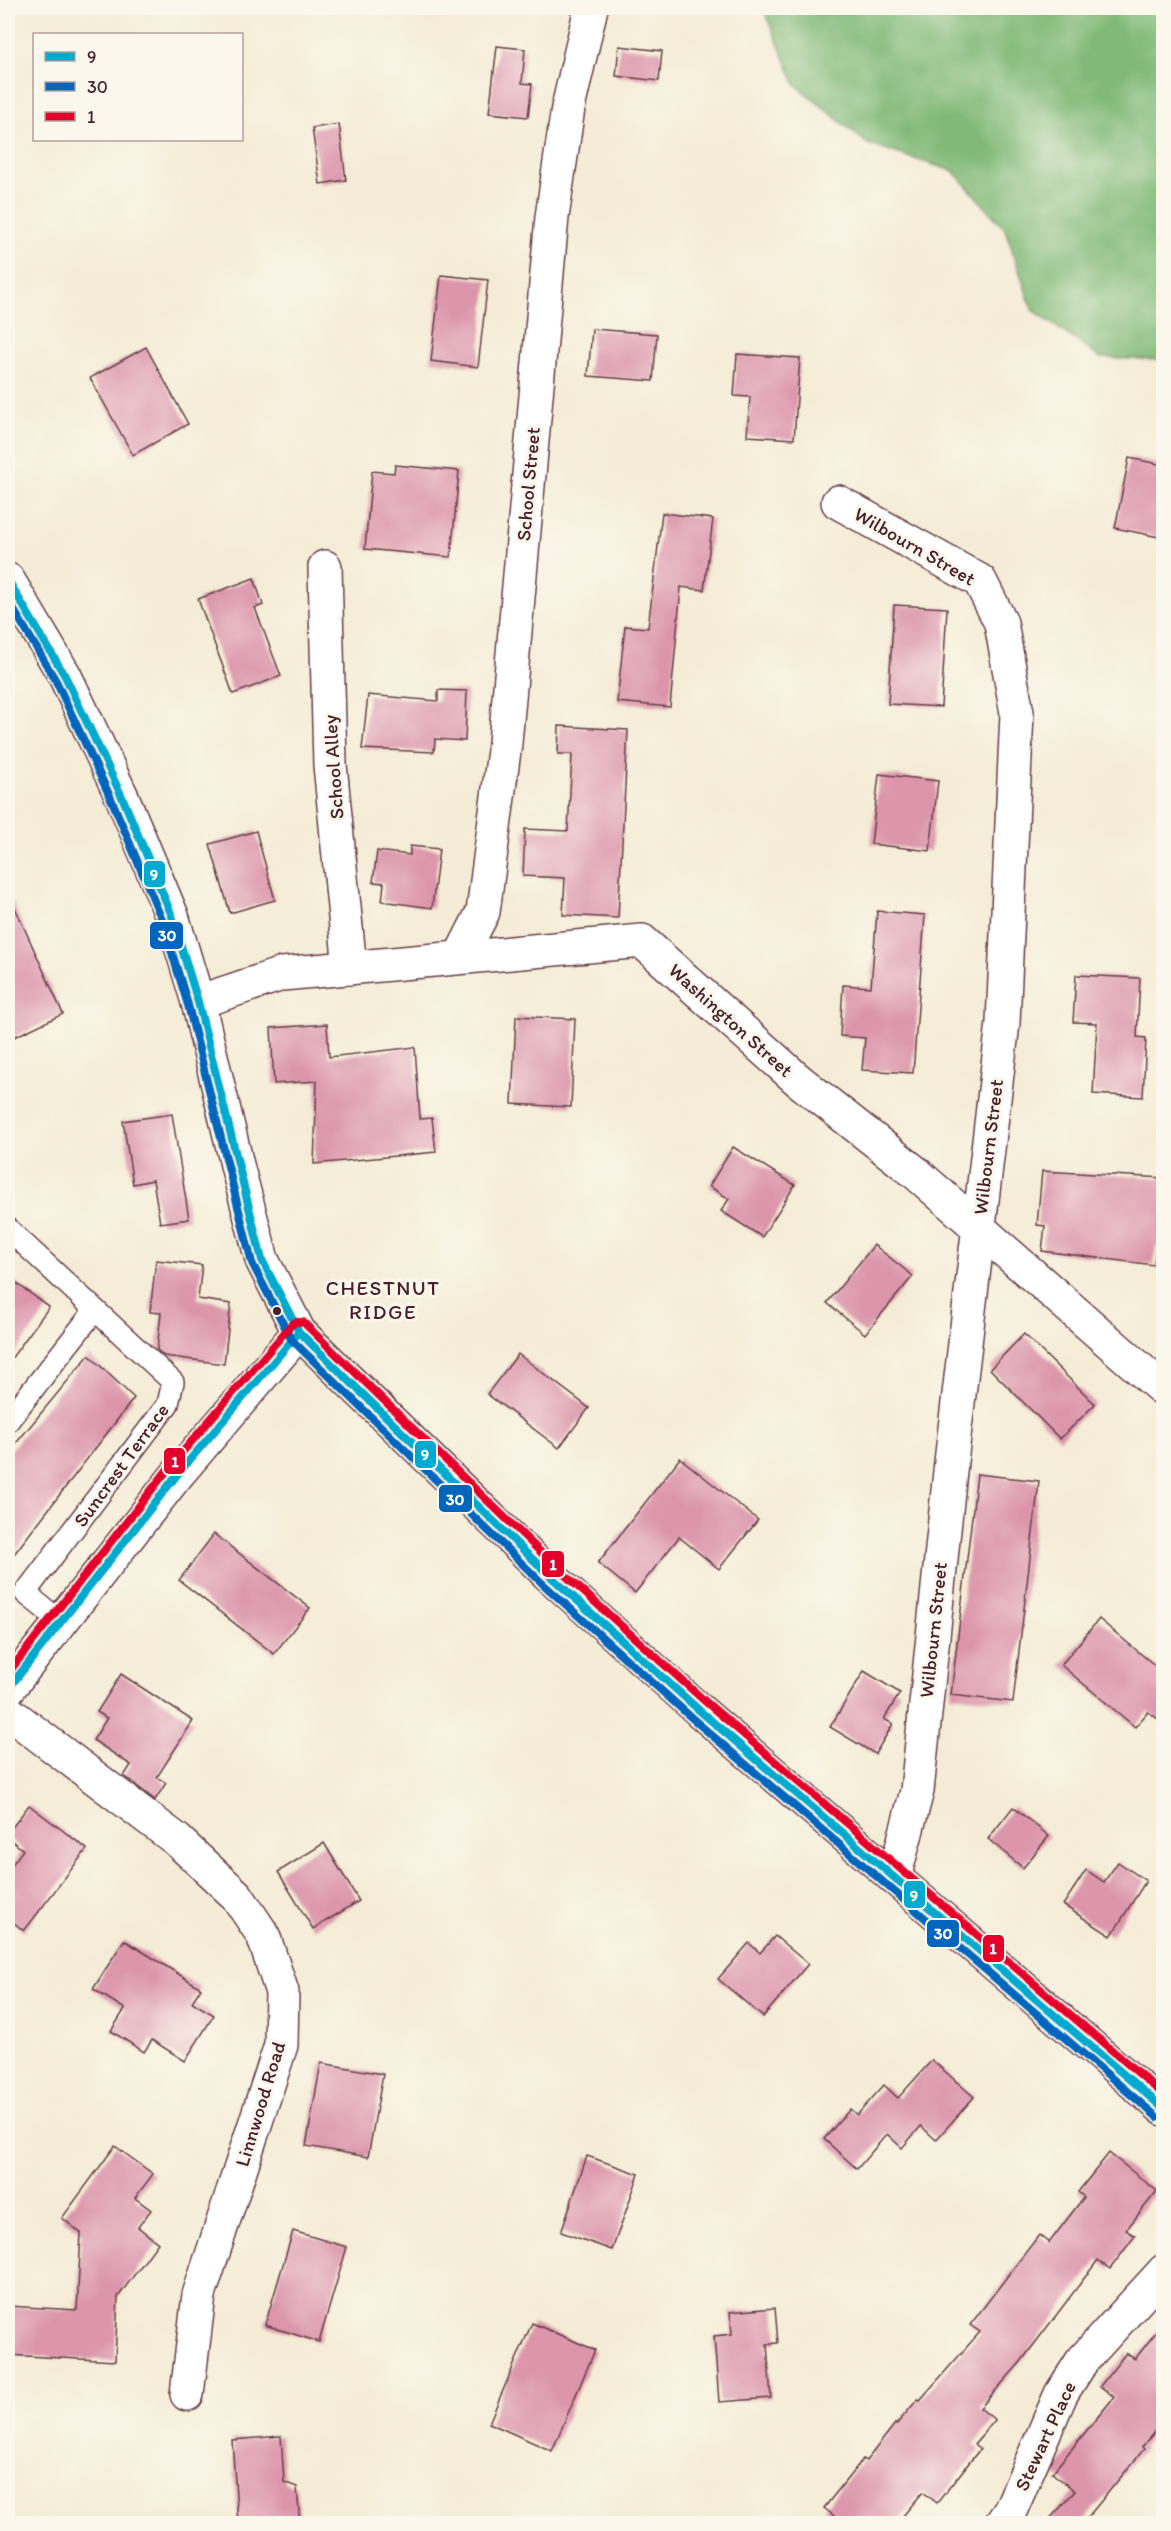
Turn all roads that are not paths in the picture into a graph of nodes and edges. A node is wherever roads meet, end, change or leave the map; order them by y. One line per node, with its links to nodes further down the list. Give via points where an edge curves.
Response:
1 (591, 8): 5 (street, School Street, via 568,108 552,217 506,731 483,912)
2 (838, 502): 8 (street, Wilbourn Street, via 980,581 1001,623 1017,713 1002,1023)
3 (325, 567): 6 (street, School Alley, via 330,765)
4 (8, 580): 7 (street, via 65,676 123,799 172,916)
5 (460, 957): 6 (street, Washington Street); 8 (street, Washington Street, via 642,941 798,1080 916,1173)
6 (350, 968): 7 (street, Washington Street, via 282,974)
7 (198, 1002): 11 (street, via 262,1260)
8 (978, 1228): 12 (street, Washington Street); 17 (street, Wilbourn Street, via 917,1791)
9 (8, 1229): 10 (lane, Suncrest Terrace)
10 (94, 1310): 13 (lane); 14 (lane, Suncrest Terrace, via 173,1382 168,1404 25,1593)
11 (299, 1332): 14 (street); 17 (street, via 549,1575 700,1712)
12 (1164, 1390)
13 (8, 1421)
14 (60, 1621): 15 (street)
15 (8, 1689)
16 (8, 1712): 20 (street, Linnwood Road, via 177,1840 237,1896 263,1935 282,1992 281,2045 199,2295)
17 (894, 1878): 18 (street)
18 (1164, 2109)
19 (1164, 2271): 21 (street, Stewart Place, via 1082,2361 1061,2394 1010,2511)
20 (187, 2394)
21 (1001, 2523)

